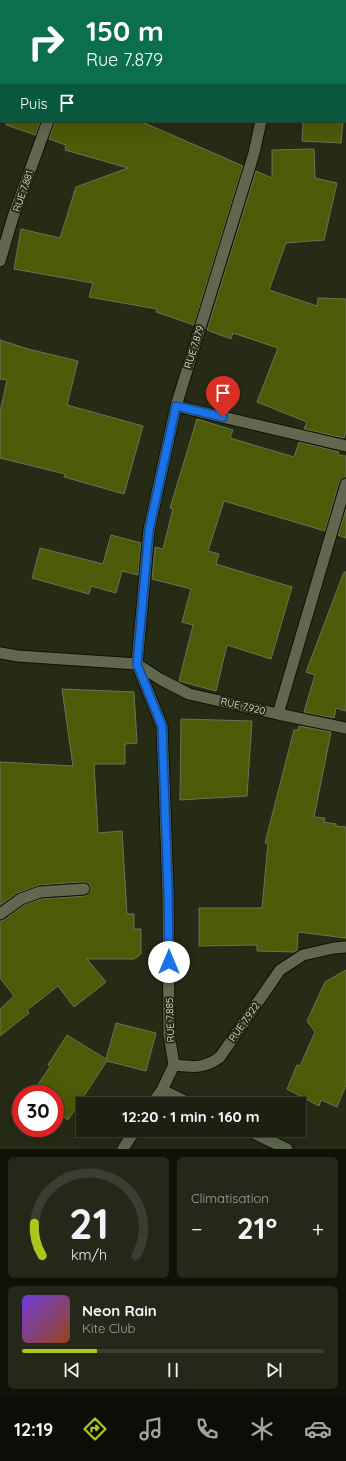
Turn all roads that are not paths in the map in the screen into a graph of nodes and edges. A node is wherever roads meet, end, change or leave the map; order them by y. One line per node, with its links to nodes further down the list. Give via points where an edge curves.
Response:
1 (48, 122): 3 (street, RUE 7.881)
2 (261, 122): 4 (street, RUE 7.879, via 254,153)
3 (0, 261)
4 (176, 406): 5 (street); 8 (street, RUE 7.885, via 149,530)
5 (346, 446)
6 (346, 484): 9 (street, RUE 7.920)
7 (0, 653): 8 (street, RUE 7.920)
8 (137, 664): 9 (street, RUE 7.920, via 189,694); 14 (street, RUE 7.885, via 162,726 168,890 169,1034)
9 (278, 714): 10 (street)
10 (346, 728)
11 (84, 890): 12 (street, via 40,892 21,899)
12 (0, 914)
13 (346, 946): 14 (street, RUE 7.922, via 303,955 280,970 220,1057 211,1064 198,1067)
14 (174, 1065): 15 (street)
15 (162, 1090): 16 (street); 17 (street)
16 (157, 1097)
17 (176, 1097)
18 (131, 1137): 20 (street)
19 (262, 1137): 21 (street)
20 (123, 1149)
21 (287, 1149)

